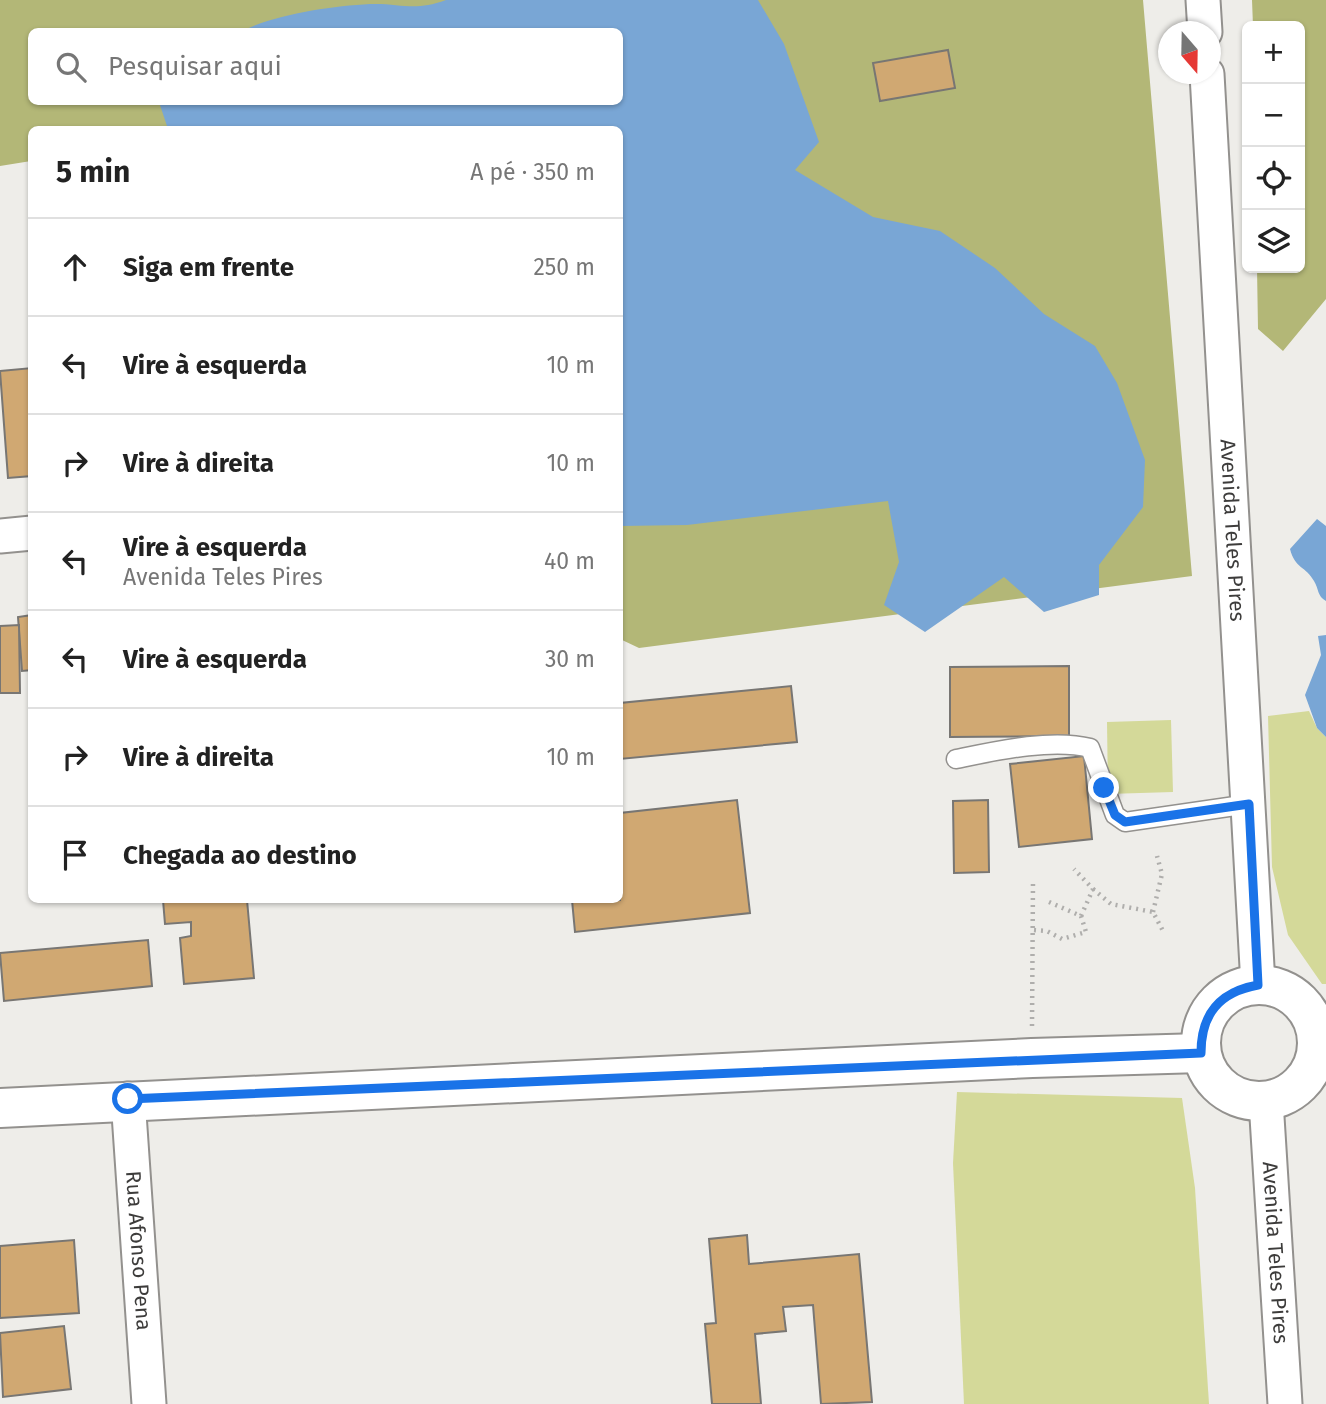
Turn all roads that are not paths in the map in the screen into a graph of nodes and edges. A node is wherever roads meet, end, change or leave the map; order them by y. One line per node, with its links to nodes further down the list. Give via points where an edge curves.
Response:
1 (1203, 0): 2 (street)
2 (1204, 21)
3 (1209, 84): 7 (street, Avenida Teles Pires)
4 (28, 533): 5 (street)
5 (0, 536)
6 (956, 759): 7 (lane, via 1001,750 1063,745 1090,748 1115,815 1125,822)
7 (1249, 804): 8 (street, Avenida Teles Pires)
8 (1258, 985): 9 (street, via 1276,987 1299,1001); 10 (street, via 1238,989 1208,1014 1201,1033)
9 (1322, 1042): 12 (street, via 1297,1088)
10 (1201, 1053): 11 (street); 12 (street, via 1206,1070 1231,1095)
11 (128, 1099): 13 (street); 14 (street, Rua Afonso Pena)
12 (1266, 1101): 15 (street, Avenida Teles Pires)
13 (0, 1108)
14 (149, 1404)
15 (1285, 1404)

